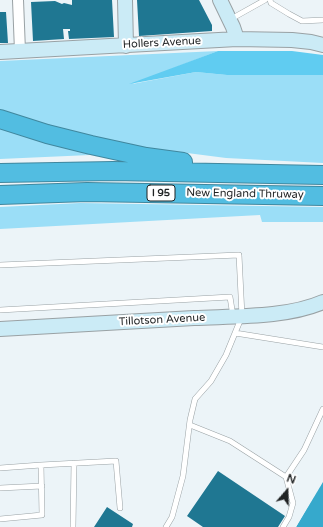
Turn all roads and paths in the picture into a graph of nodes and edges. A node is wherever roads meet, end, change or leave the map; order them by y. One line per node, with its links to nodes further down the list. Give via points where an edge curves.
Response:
1 (18, 0): 11 (street)
2 (125, 0): 10 (street)
3 (220, 0): 6 (street)
4 (265, 0): 6 (lane)
5 (270, 0): 7 (lane, via 302,20)
6 (230, 19): 8 (street)
7 (323, 20)
8 (237, 39): 9 (street, Hollers Avenue, via 292,40); 10 (street, Hollers Avenue)
9 (323, 45)
10 (126, 46): 11 (street, Hollers Avenue)
11 (20, 50): 12 (street, Hollers Avenue)
12 (0, 52)
13 (0, 119): 14 (highway, via 91,145 181,162)
14 (208, 172): 15 (highway, New England Thruway / I 95); 16 (highway, New England Thruway / I 95)
15 (0, 173)
16 (323, 175)
17 (0, 195): 18 (highway, New England Thruway / I 95, via 87,192)
18 (323, 196)
19 (0, 265): 22 (lane, via 239,255)
20 (323, 302): 22 (street, Tillotson Avenue, via 293,311)
21 (0, 310): 22 (lane, via 230,297)
22 (238, 316): 23 (street, Tillotson Avenue); 24 (lane)
23 (0, 329)
24 (235, 333): 25 (lane); 27 (lane, via 211,381 195,400)
25 (323, 347)
26 (323, 410): 31 (lane, via 304,450)
27 (190, 425): 31 (lane, via 230,441); 37 (lane, via 183,476)
28 (74, 463): 29 (lane); 34 (lane, via 116,461); 36 (lane)
29 (41, 465): 30 (lane); 32 (lane)
30 (0, 468)
31 (286, 477): 38 (lane, via 293,503)
32 (42, 486): 33 (lane); 35 (lane, via 42,515)
33 (0, 488)
34 (120, 508)
35 (0, 519)
36 (73, 527)
37 (167, 527)
38 (283, 527)

